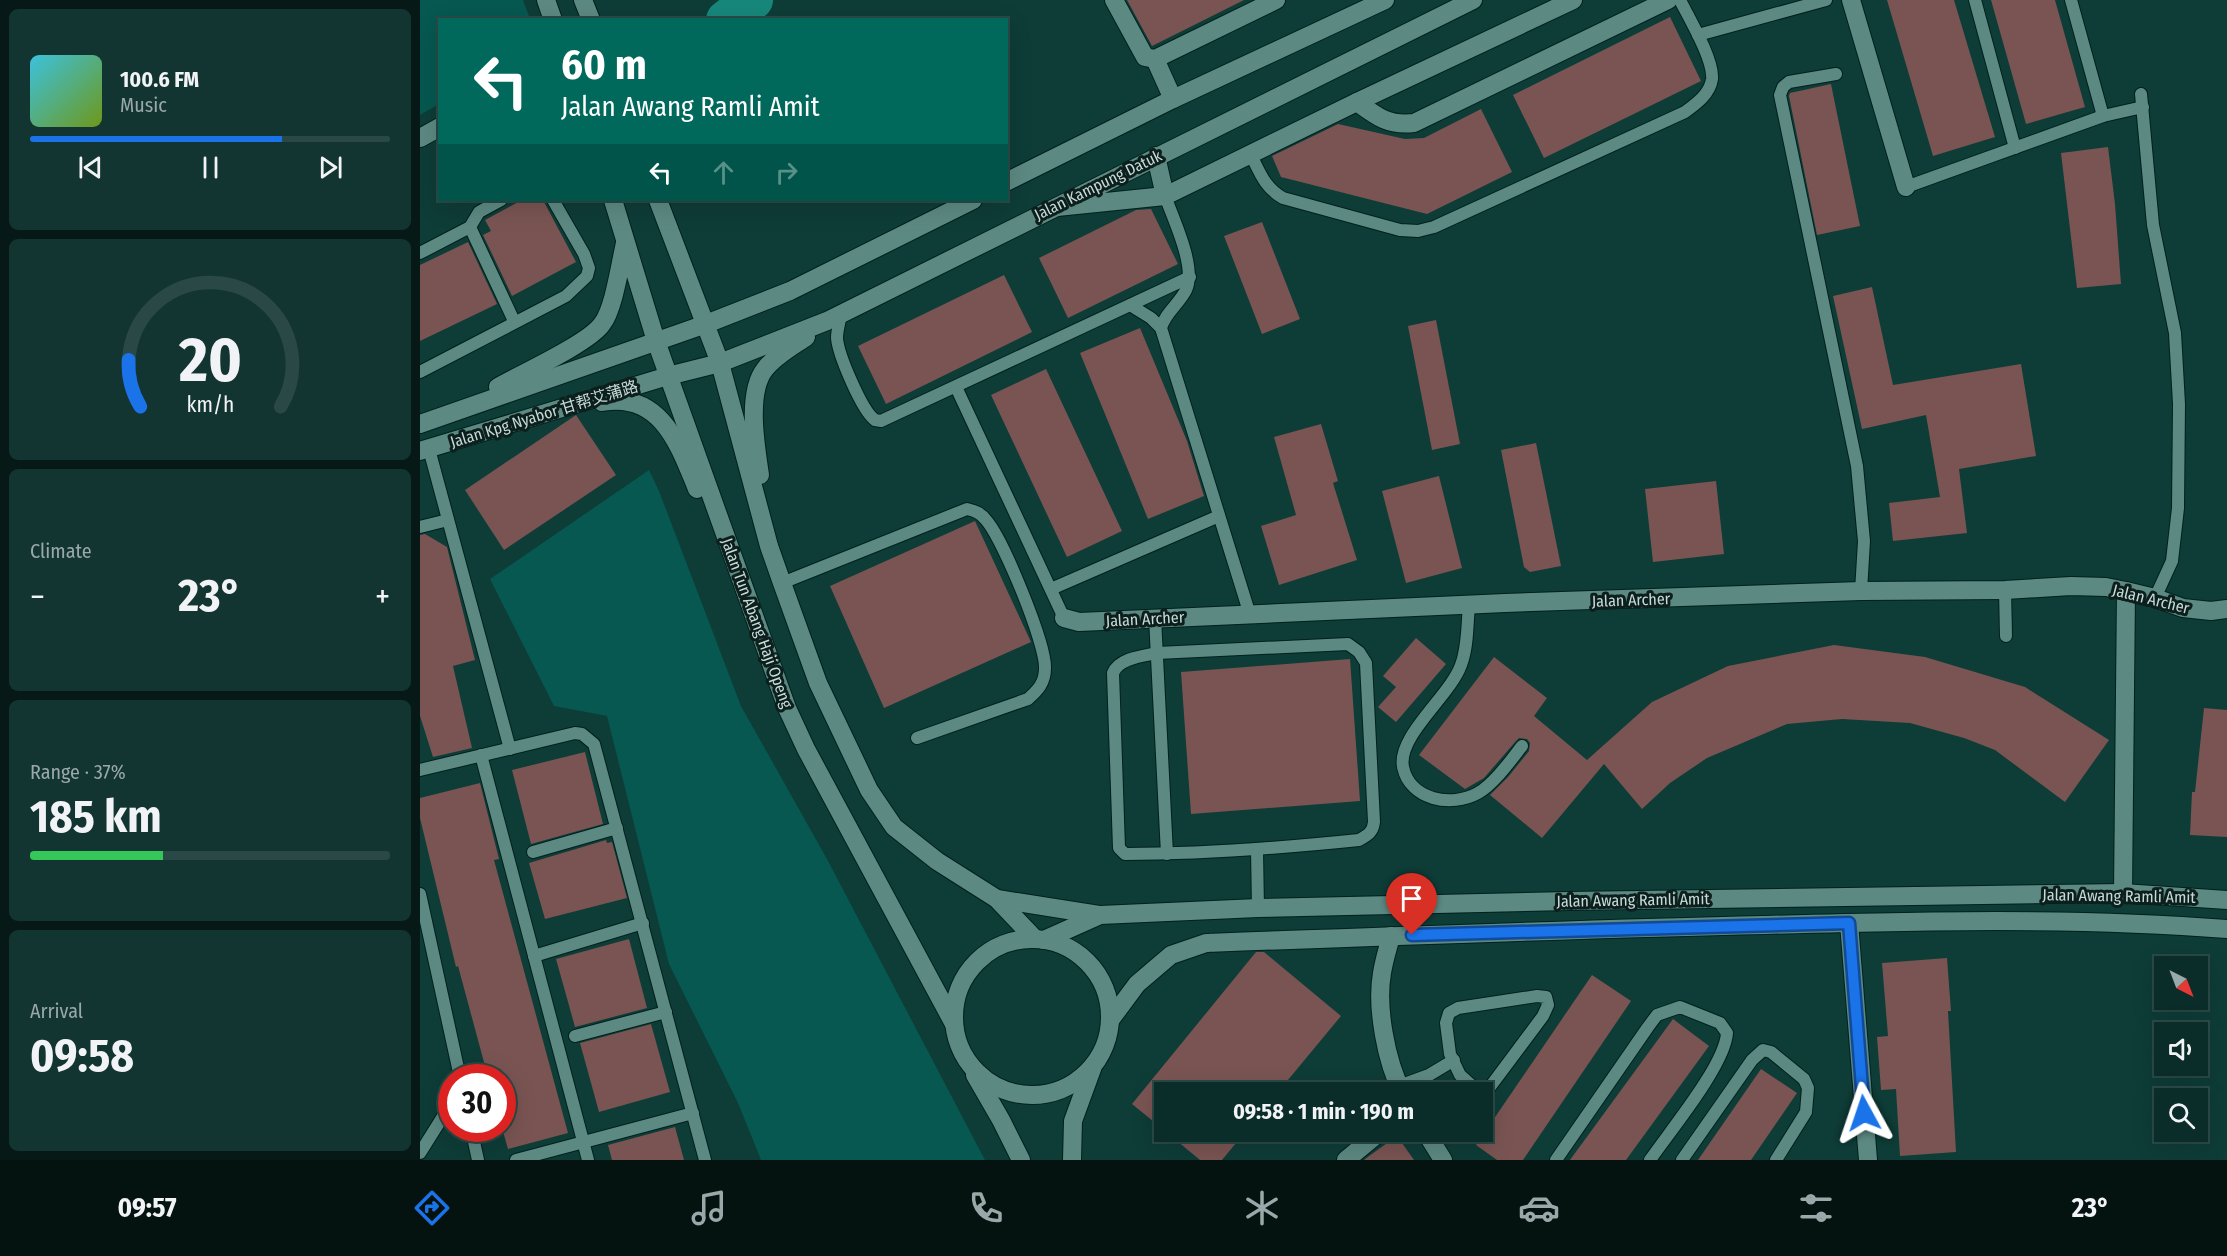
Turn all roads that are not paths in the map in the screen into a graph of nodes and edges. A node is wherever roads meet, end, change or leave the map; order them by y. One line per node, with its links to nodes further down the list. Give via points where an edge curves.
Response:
1 (546, 0): 14 (main road)
2 (583, 0): 15 (main road)
3 (1114, 0): 17 (main road, via 1145,57)
4 (1276, 0): 17 (main road)
5 (1384, 0): 20 (main road)
6 (1473, 0): 28 (main road, Jalan Kampung Datuk)
7 (1574, 0): 21 (main road)
8 (1668, 0): 21 (main road, via 1414,123 1388,122)
9 (1680, 0): 16 (lane)
10 (1826, 0): 16 (lane)
11 (1851, 0): 30 (main road)
12 (1975, 0): 26 (lane)
13 (2072, 0): 23 (lane)
14 (552, 18)
15 (590, 18)
16 (1698, 35): 27 (lane, via 1712,80 1698,102 1685,112 1434,227 1400,230 1283,198 1266,185)
17 (1155, 59): 20 (main road)
18 (1836, 74): 63 (lane, via 1789,82 1780,95 1857,466 1864,541)
19 (2141, 94): 22 (lane)
20 (1173, 99): 29 (main road)
21 (1358, 102): 27 (main road)
22 (2143, 107): 23 (lane); 65 (lane, via 2153,225 2175,333 2179,404 2178,508 2172,561)
23 (2103, 116): 26 (lane)
24 (438, 128): 25 (main road)
25 (420, 138)
26 (2015, 148): 30 (lane)
27 (1251, 155): 31 (main road)
28 (1156, 156): 31 (main road); 37 (main road, Jalan Kampung Datuk)
29 (1008, 182)
30 (1906, 187)
31 (1165, 196): 37 (main road); 41 (lane)
32 (499, 201): 38 (lane, via 479,212)
33 (554, 201): 44 (lane, via 584,254 589,268 587,276 566,296)
34 (613, 201): 39 (main road, Jalan Tun Abang Haji Openg)
35 (658, 201): 45 (main road)
36 (971, 201): 45 (main road, via 790,291)
37 (1051, 208): 43 (main road, Jalan Kampung Datuk)
38 (470, 227): 40 (lane); 44 (lane)
39 (626, 242): 47 (main road, Jalan Tun Abang Haji Openg); 53 (main road, via 609,310 593,334)
40 (420, 253)
41 (1190, 277): 42 (lane); 46 (lane)
42 (1130, 305): 46 (lane); 51 (lane)
43 (834, 317): 48 (main road, Jalan Kampung Datuk); 51 (lane, via 840,352 864,409 874,420 886,419); 59 (main road, via 766,367 756,388 754,422)
44 (514, 321): 49 (lane)
45 (706, 324): 47 (main road, Jalan Kpg Nyabor 甘帮艾蒲路); 48 (main road)
46 (1161, 328): 56 (lane)
47 (656, 341): 50 (main road, Jalan Tun Abang Haji Openg); 53 (main road, Jalan Kpg Nyabor 甘帮艾蒲路)
48 (720, 363): 50 (main road, Jalan Kpg Nyabor 甘帮艾蒲路); 59 (main road)
49 (420, 372)
50 (668, 376): 52 (main road, Jalan Kpg Nyabor 甘帮艾蒲路); 71 (main road, Jalan Tun Abang Haji Openg)
51 (956, 387): 61 (lane, Jalan Archer)
52 (550, 412): 55 (main road, Jalan Kpg Nyabor 甘帮艾蒲路); 71 (main road, via 614,400 639,405 659,417 676,439)
53 (446, 415): 54 (main road, Jalan Kpg Nyabor 甘帮艾蒲路)
54 (420, 424)
55 (424, 450): 57 (lane)
56 (1219, 516): 61 (lane); 68 (lane)
57 (448, 520): 58 (lane); 76 (lane)
58 (420, 527)
59 (769, 546): 60 (main road)
60 (782, 583): 74 (lane, via 967,508 987,521 996,533 1041,643 1045,668 1040,689 1028,699); 85 (main road, via 818,683 868,790 894,826 937,861)
61 (1051, 589): 69 (lane, Jalan Archer)
62 (2005, 590): 63 (main road, Jalan Archer); 64 (main road, Jalan Archer, via 2071,586); 72 (lane)
63 (1861, 591): 66 (main road, Jalan Archer)
64 (2126, 591): 65 (main road, Jalan Archer); 83 (main road)
65 (2155, 598): 67 (main road, Jalan Archer, via 2183,608)
66 (1469, 606): 68 (main road, Jalan Archer); 75 (lane, via 1461,665 1450,687 1408,739 1403,753 1407,778 1414,789 1427,797 1463,798 1478,793)
67 (2227, 609)
68 (1250, 615): 70 (main road, Jalan Archer)
69 (1064, 618): 70 (main road, Jalan Archer, via 1079,622)
70 (1155, 618): 73 (lane)
71 (758, 628): 98 (main road, Jalan Tun Abang Haji Openg, via 806,749)
72 (2006, 636)
73 (1157, 652): 80 (lane, via 1348,644 1366,663 1373,830 1359,840); 82 (lane); 82 (lane, via 1130,660 1113,673 1119,848 1125,854)
74 (917, 738)
75 (1522, 746)
76 (510, 748): 77 (lane); 79 (lane, via 575,733 587,737 598,755)
77 (481, 755): 78 (lane); 95 (lane)
78 (420, 770)
79 (617, 828): 81 (lane); 89 (lane)
80 (1257, 850): 82 (lane); 87 (lane)
81 (533, 852)
82 (1167, 854)
83 (2123, 893): 86 (main road, Jalan Awang Ramli Amit); 87 (main road, Jalan Awang Ramli Amit)
84 (420, 894): 93 (lane)
85 (997, 899): 88 (main road); 94 (main road)
86 (2227, 900)
87 (1258, 908): 88 (main road, Jalan Awang Ramli Amit)
88 (1100, 915): 94 (main road, Jalan Awang Ramli Amit)
89 (643, 923): 95 (lane); 96 (lane)
90 (1849, 923): 91 (main road, Jalan Awang Ramli Amit, via 2145,923); 92 (main road, Jalan Awang Ramli Amit); 127 (main road)
91 (2227, 929)
92 (1391, 936): 97 (main road, Jalan Awang Ramli Amit, via 1206,943 1171,955 1137,984); 104 (main road, via 1381,974 1382,1024)
93 (425, 937): 102 (lane)
94 (1039, 939): 97 (main road, via 1065,946 1084,958 1099,975 1108,996); 98 (main road, via 1013,941 975,963 955,1002)
95 (534, 956): 111 (lane)
96 (666, 1012): 99 (lane); 108 (lane)
97 (1111, 1019): 103 (main road, via 1106,1045)
98 (954, 1024): 100 (main road)
99 (575, 1036)
100 (962, 1053): 103 (main road, via 977,1075 999,1089 1023,1096 1050,1094 1074,1084); 119 (main road)
101 (1454, 1060): 105 (lane); 106 (lane, via 1460,1075); 107 (lane, via 1446,1023 1449,1013 1458,1008 1546,997 1549,1000 1543,1016)
102 (457, 1064)
103 (1093, 1067): 120 (main road, via 1072,1121)
104 (1398, 1082)
105 (1415, 1082)
106 (1468, 1082)
107 (1493, 1083)
108 (693, 1113): 111 (lane); 118 (lane)
109 (438, 1125): 114 (lane)
110 (474, 1142): 115 (lane)
111 (584, 1142): 116 (lane); 117 (lane)
112 (1368, 1142): 121 (main road)
113 (1432, 1142): 122 (main road)
114 (420, 1154)
115 (478, 1160)
116 (516, 1160)
117 (588, 1160)
118 (705, 1160)
119 (1022, 1160)
120 (1072, 1160)
121 (1346, 1160)
122 (1443, 1160)
123 (1556, 1160): 124 (lane, via 1648,1027 1657,1016 1680,1007 1720,1023 1727,1033 1726,1043 1716,1066)
124 (1650, 1160)
125 (1682, 1160): 126 (lane, via 1763,1050 1804,1078 1808,1088 1806,1112)
126 (1776, 1160)
127 (1868, 1160)

